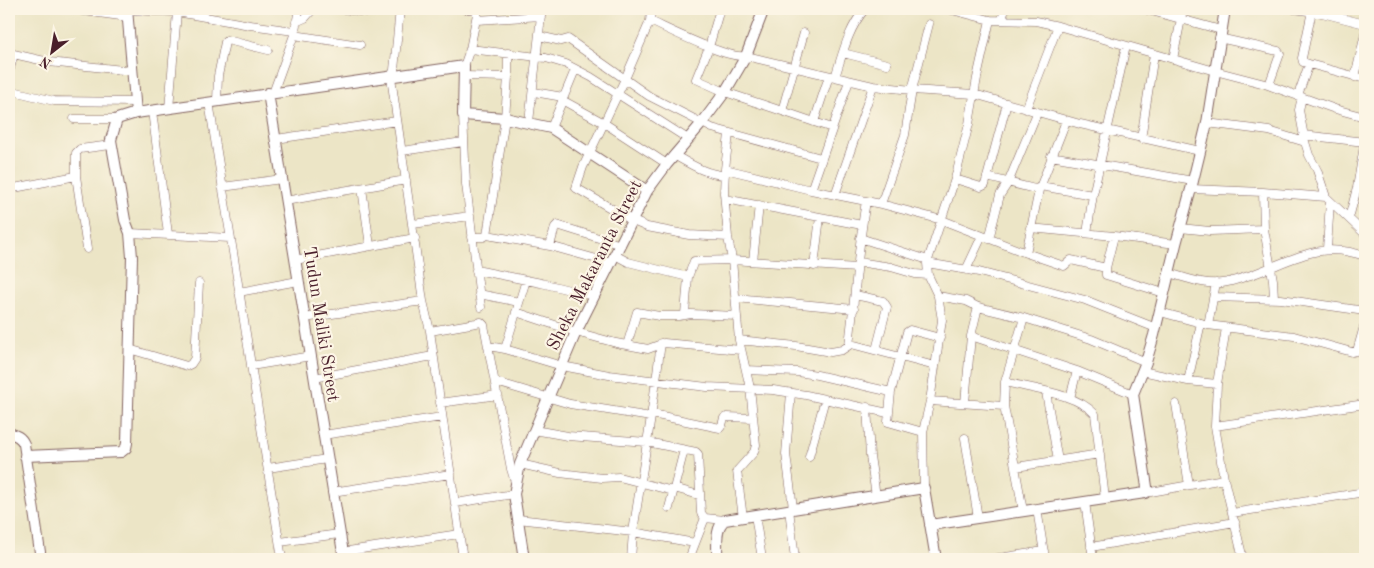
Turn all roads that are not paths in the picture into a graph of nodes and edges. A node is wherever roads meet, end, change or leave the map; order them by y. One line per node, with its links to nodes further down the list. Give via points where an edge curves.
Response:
1 (69, 9): 22 (street, via 92,13)
2 (299, 9): 33 (street)
3 (313, 9): 33 (street)
4 (342, 9): 25 (street)
5 (400, 9): 63 (street)
6 (465, 9): 7 (street)
7 (478, 9): 29 (street)
8 (649, 9): 32 (street, via 652,11)
9 (720, 9): 44 (street)
10 (764, 9): 51 (street, Sheka Makaranta Street)
11 (865, 9): 48 (street, via 852,26)
12 (948, 9): 20 (street)
13 (1005, 9): 31 (street)
14 (1144, 9): 28 (street)
15 (1183, 9): 28 (street)
16 (1225, 9): 39 (street)
17 (1294, 9): 21 (street)
18 (1344, 9): 27 (street)
19 (162, 10): 22 (street); 23 (street)
20 (961, 10): 30 (street)
21 (1310, 10): 27 (street); 55 (street, via 1302,58)
22 (127, 12): 58 (street)
23 (177, 12): 24 (street); 83 (street)
24 (200, 12): 37 (street)
25 (368, 12)
26 (542, 12): 29 (street); 41 (street)
27 (1341, 18): 35 (street)
28 (1181, 19): 39 (street); 53 (street)
29 (477, 20): 45 (street)
30 (990, 20): 31 (street); 77 (street)
31 (1002, 20): 36 (street, via 1036,21)
32 (650, 21): 44 (street); 66 (street)
33 (296, 22): 37 (street)
34 (930, 24): 72 (street)
35 (1365, 24)
36 (1058, 26): 43 (street); 84 (street)
37 (294, 33): 42 (street); 75 (street)
38 (804, 34): 56 (street)
39 (1220, 34): 60 (street); 69 (street, via 1278,51 1280,54)
40 (1365, 34): 65 (street)
41 (539, 36): 52 (street); 66 (street, via 561,41 568,39)
42 (360, 45)
43 (1126, 46): 50 (street); 102 (street)
44 (709, 47): 51 (street); 74 (street, via 696,79)
45 (470, 49): 47 (street); 59 (street)
46 (268, 50): 80 (street, via 227,40)
47 (508, 53): 52 (street); 64 (street)
48 (843, 53): 54 (street); 62 (street)
49 (11, 54): 58 (street, via 49,62); 61 (street)
50 (1154, 54): 53 (street); 106 (street)
51 (746, 56): 56 (street); 74 (street, Sheka Makaranta Street)
52 (536, 58): 57 (street, via 554,60); 73 (street)
53 (1173, 59): 60 (street)
54 (887, 64)
55 (1309, 64): 65 (street); 78 (street)
56 (794, 67): 62 (street); 86 (street)
57 (575, 70): 76 (street, via 591,76); 79 (street)
58 (132, 71): 82 (street)
59 (464, 71): 63 (street); 64 (street); 88 (street)
60 (1216, 71): 69 (street); 98 (street)
61 (9, 72)
62 (832, 76): 68 (street); 96 (street)
63 (391, 77): 75 (street); 93 (street)
64 (508, 77): 90 (street)
65 (1355, 77): 67 (street)
66 (625, 79): 76 (street); 97 (street)
67 (1365, 79)
68 (849, 81): 70 (street); 101 (street)
69 (1269, 85): 78 (street)
70 (873, 86): 72 (street); 134 (street)
71 (9, 90): 82 (street, via 54,101)
72 (912, 90): 77 (street); 139 (street, via 905,135)
73 (534, 92): 79 (street); 95 (street)
74 (725, 92): 86 (street); 97 (street, Sheka Makaranta Street)
75 (270, 93): 80 (street); 104 (street, Tudun Maliki Street)
76 (618, 94): 99 (street); 105 (street)
77 (974, 94): 81 (street); 122 (street)
78 (1300, 96): 89 (street); 107 (street)
79 (562, 99): 99 (street); 100 (street)
80 (213, 101): 83 (street); 126 (street)
81 (1007, 103): 84 (street); 120 (street)
82 (136, 107): 85 (street); 92 (street)
83 (169, 109): 85 (street)
84 (1026, 109): 87 (street)
85 (152, 111): 153 (street)
86 (782, 111): 96 (street)
87 (1037, 113): 94 (street); 124 (street)
88 (463, 115): 90 (street); 109 (street)
89 (1365, 117)
90 (506, 118): 95 (street); 155 (street)
91 (74, 119): 92 (street)
92 (117, 119): 110 (street)
93 (397, 121): 104 (street); 112 (street)
94 (1066, 121): 102 (street); 114 (street)
95 (529, 122): 100 (street)
96 (814, 122): 101 (street)
97 (702, 123): 103 (street); 105 (street, Sheka Makaranta Street)
98 (1207, 123): 107 (street); 111 (street)
99 (604, 124): 113 (street); 116 (street)
100 (551, 128): 113 (street)
101 (832, 128): 115 (street)
102 (1108, 131): 106 (street); 117 (street)
103 (729, 134): 115 (street); 118 (street)
104 (276, 139): 121 (street, Tudun Maliki Street)
105 (688, 139): 116 (street, Sheka Makaranta Street)
106 (1142, 139): 111 (street)
107 (1304, 139): 108 (street); 136 (street)
108 (1365, 141): 143 (street)
109 (463, 142): 112 (street); 141 (street)
110 (111, 145): 119 (street, via 78,150); 151 (street)
111 (1200, 150): 125 (street)
112 (402, 151): 123 (street)
113 (589, 154): 130 (street); 145 (street, via 576,188)
114 (1051, 156): 117 (street); 128 (street)
115 (822, 158): 131 (street)
116 (670, 159): 118 (street, via 715,174); 130 (street, Sheka Makaranta Street)
117 (1099, 166): 125 (street); 133 (street)
118 (725, 172): 131 (street); 135 (street)
119 (76, 176): 129 (street); 167 (street)
120 (987, 178): 122 (street, via 983,187); 124 (street)
121 (282, 179): 126 (street); 137 (street, Tudun Maliki Street)
122 (955, 179): 144 (street)
123 (406, 180): 127 (street); 146 (street)
124 (1008, 183): 128 (street); 159 (street, via 1000,195)
125 (1192, 185): 132 (street); 149 (street)
126 (222, 187): 160 (street)
127 (362, 188): 137 (street); 165 (street)
128 (1040, 188): 133 (street); 148 (street)
129 (9, 189)
130 (647, 190): 145 (street, Sheka Makaranta Street)
131 (811, 190): 134 (street)
132 (1263, 192): 136 (street); 150 (street)
133 (1093, 194): 152 (street)
134 (835, 195): 138 (street)
135 (725, 199): 140 (street); 158 (street)
136 (1328, 199): 143 (street); 168 (street)
137 (286, 201): 172 (street, Tudun Maliki Street)
138 (866, 201): 139 (street); 147 (street)
139 (881, 204): 144 (street)
140 (759, 205): 142 (street); 174 (street)
141 (470, 216): 146 (street); 157 (street)
142 (820, 216): 147 (street); 177 (street)
143 (1349, 218): 154 (street)
144 (942, 220): 159 (street); 175 (street)
145 (633, 221): 158 (street, via 646,227 689,235); 164 (street, Sheka Makaranta Street)
146 (413, 224): 161 (street)
147 (862, 225): 162 (street)
148 (1030, 228): 152 (street); 169 (street)
149 (1180, 228): 150 (street, via 1210,231); 163 (street)
150 (1264, 229): 179 (street)
151 (130, 233): 153 (street); 223 (street)
152 (1088, 233): 156 (street)
153 (168, 234): 160 (street)
154 (1365, 234)
155 (487, 235): 157 (street); 166 (street)
156 (1114, 236): 163 (street); 178 (street)
157 (472, 237): 180 (street)
158 (728, 237): 173 (street)
159 (985, 237): 169 (street); 181 (street)
160 (230, 238): 189 (street)
161 (415, 238): 165 (street); 198 (street)
162 (860, 238): 175 (street); 176 (street)
163 (1176, 244): 182 (street)
164 (621, 245): 166 (street, via 557,226); 171 (street, Sheka Makaranta Street)
165 (370, 246): 172 (street)
166 (550, 246): 171 (street)
167 (87, 250)
168 (1326, 250): 170 (street); 179 (street, via 1307,253)
169 (1026, 254): 178 (street, via 1064,266 1071,260)
170 (1365, 256)
171 (613, 259): 184 (street); 193 (street, Sheka Makaranta Street)
172 (295, 260): 186 (street, Tudun Maliki Street)
173 (732, 260): 174 (street); 184 (street, via 694,261); 196 (street)
174 (753, 261): 177 (street)
175 (927, 262): 181 (street); 183 (street)
176 (858, 265): 177 (street); 183 (street, via 890,267); 192 (street)
177 (814, 266)
178 (1106, 268): 190 (street, via 1108,276)
179 (1271, 268): 188 (street, via 1235,281); 197 (street)
180 (476, 270): 185 (street); 191 (street)
181 (966, 270): 212 (street, via 1085,300)
182 (1169, 274): 188 (street); 190 (street)
183 (928, 275): 194 (street)
184 (688, 277): 206 (street)
185 (526, 280): 193 (street); 199 (street)
186 (298, 281): 189 (street); 208 (street, Tudun Maliki Street)
187 (199, 283): 223 (street, via 195,358 191,364 187,366)
188 (1216, 283): 195 (street)
189 (239, 292): 233 (street)
190 (1164, 293): 205 (street)
191 (479, 294): 199 (street); 200 (street)
192 (855, 295): 202 (street); 228 (street, via 883,301 887,307)
193 (594, 296): 215 (street, Sheka Makaranta Street)
194 (938, 296): 201 (street); 217 (street, via 942,320)
195 (1214, 297): 197 (street); 211 (street)
196 (736, 298): 202 (street); 207 (street)
197 (1274, 298): 203 (street)
198 (423, 301): 208 (street); 214 (street)
199 (519, 302): 204 (street)
200 (481, 307)
201 (978, 307): 209 (street); 216 (street)
202 (854, 310): 221 (street)
203 (1365, 311)
204 (516, 312): 215 (street); 224 (street)
205 (1160, 312): 211 (street); 212 (street)
206 (685, 314): 207 (street); 220 (street, via 665,316 636,312)
207 (737, 316): 218 (street)
208 (304, 318): 230 (street, Tudun Maliki Street)
209 (1024, 318): 225 (street); 236 (street, via 1091,339)
210 (1365, 323): 229 (street)
211 (1204, 324): 213 (street); 240 (street)
212 (1156, 328): 236 (street)
213 (1226, 328): 229 (street, via 1294,336); 244 (street)
214 (430, 331): 222 (street, via 481,322); 231 (street)
215 (576, 332): 220 (street); 234 (street, Sheka Makaranta Street)
216 (971, 336): 225 (street); 256 (street)
217 (940, 338): 232 (street, via 910,330); 235 (street)
218 (739, 340): 221 (street, via 831,352); 227 (street)
219 (661, 343): 220 (street, via 648,349); 227 (street); 242 (street)
220 (627, 345)
221 (849, 345): 228 (street)
222 (489, 346): 224 (street); 241 (street)
223 (129, 349): 274 (street, via 126,448 121,452)
224 (505, 349): 234 (street)
225 (1014, 349): 238 (street); 243 (street)
226 (1365, 349): 229 (street)
227 (741, 350): 237 (street)
228 (876, 350): 232 (street)
229 (1357, 351)
230 (310, 356): 233 (street); 239 (street, Tudun Maliki Street)
231 (433, 356): 239 (street); 255 (street)
232 (900, 357): 235 (street); 246 (street)
233 (251, 366): 280 (street)
234 (562, 366): 242 (street); 252 (street, Sheka Makaranta Street)
235 (935, 366): 254 (street)
236 (1144, 367): 240 (street); 249 (street)
237 (746, 370): 245 (street); 246 (street, via 817,375)
238 (1077, 370): 249 (street); 251 (street)
239 (314, 378): 269 (street, Tudun Maliki Street)
240 (1188, 381): 244 (street)
241 (496, 382): 250 (street); 252 (street)
242 (656, 382): 245 (street); 262 (street)
243 (1005, 382): 247 (street); 259 (street)
244 (1217, 384): 265 (street)
245 (750, 388): 248 (street); 264 (street)
246 (891, 392): 261 (street)
247 (1046, 392): 251 (street); 277 (street)
248 (791, 393): 253 (street); 298 (street, via 786,454)
249 (1133, 394): 289 (street, via 1147,487)
250 (498, 395): 255 (street); 283 (street)
251 (1070, 398): 273 (street, via 1095,414)
252 (549, 399): 262 (street, via 584,407); 266 (street, Sheka Makaranta Street)
253 (825, 399): 260 (street); 275 (street)
254 (930, 401): 256 (street); 267 (street)
255 (440, 403): 263 (street)
256 (965, 403): 259 (street)
257 (1176, 404): 285 (street)
258 (1365, 404): 265 (street)
259 (1004, 406): 279 (street)
260 (867, 408): 261 (street); 293 (street)
261 (888, 413): 267 (street, via 891,424)
262 (652, 415): 264 (street, via 720,428 727,417); 271 (street)
263 (442, 417): 269 (street); 281 (street)
264 (754, 418): 304 (street, via 754,452 737,471)
265 (1215, 426): 282 (street)
266 (534, 430): 271 (street); 278 (street, Sheka Makaranta Street)
267 (923, 432): 286 (street)
268 (9, 433): 274 (street, via 22,439)
269 (323, 435): 276 (street, Tudun Maliki Street)
270 (965, 438): 305 (street)
271 (648, 442): 272 (street); 284 (street)
272 (684, 450): 287 (street); 292 (street, via 698,454)
273 (1100, 454): 277 (street); 294 (street)
274 (25, 456): 318 (street)
275 (809, 457)
276 (327, 459): 280 (street); 288 (street, Tudun Maliki Street)
277 (1058, 461): 279 (street)
278 (520, 464): 283 (street, Sheka Makaranta Street); 284 (street, via 560,473 602,478 619,476)
279 (1016, 467): 300 (street)
280 (268, 468): 313 (street)
281 (451, 474): 288 (street); 296 (street)
282 (1224, 479): 285 (street); 301 (street)
283 (515, 482): 291 (street, Sheka Makaranta Street)
284 (641, 482): 287 (street); 310 (street)
285 (1188, 485): 289 (street)
286 (924, 488): 293 (street); 309 (street)
287 (673, 489): 292 (street); 297 (street)
288 (332, 492): 311 (street, Tudun Maliki Street)
289 (1145, 492): 294 (street)
290 (1365, 492): 301 (street)
291 (514, 494): 296 (street); 306 (street, Sheka Makaranta Street)
292 (699, 495): 303 (street, via 701,513)
293 (876, 496): 298 (street)
294 (1106, 498): 295 (street)
295 (1085, 502): 299 (street); 315 (street)
296 (455, 503): 312 (street)
297 (669, 508)
298 (791, 509): 302 (street); 326 (street)
299 (1036, 509): 300 (street); 316 (street)
300 (1023, 511): 305 (street)
301 (1232, 513): 308 (street)
302 (755, 515): 304 (street); 325 (street)
303 (706, 518): 307 (street); 314 (street)
304 (743, 518): 307 (street)
305 (978, 518): 309 (street)
306 (518, 519): 310 (street); 321 (street, Sheka Makaranta Street)
307 (725, 520): 324 (street, via 718,528)
308 (1234, 522): 315 (street); 331 (street)
309 (930, 525): 327 (street)
310 (633, 532): 314 (street); 322 (street)
311 (339, 534): 313 (street); 317 (street, Tudun Maliki Street)
312 (459, 534): 317 (street); 320 (street)
313 (280, 542): 319 (street)
314 (695, 543): 323 (street)
315 (1091, 547): 330 (street)
316 (1044, 551): 328 (street); 329 (street)
317 (343, 556)
318 (41, 559)
319 (282, 559)
320 (463, 559)
321 (524, 559)
322 (630, 559)
323 (689, 559)
324 (717, 559)
325 (762, 559)
326 (796, 559)
327 (936, 559)
328 (993, 559)
329 (1045, 559)
330 (1093, 559)
331 (1243, 559)

